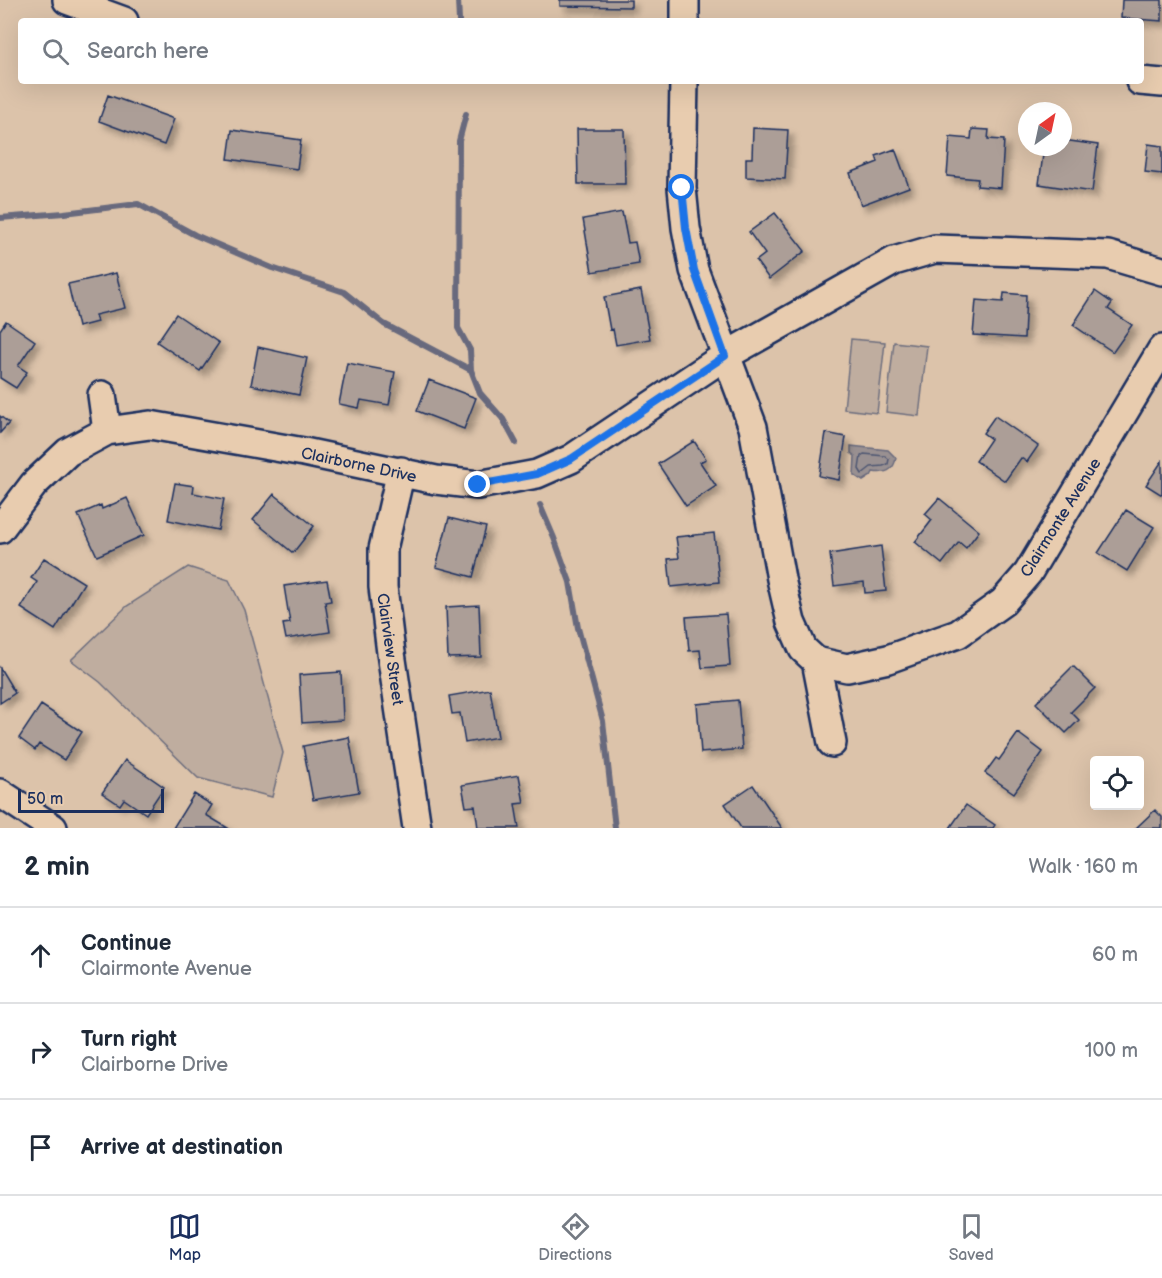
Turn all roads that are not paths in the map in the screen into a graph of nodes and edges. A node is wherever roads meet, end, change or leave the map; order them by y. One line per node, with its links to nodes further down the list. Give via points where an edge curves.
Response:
1 (67, 0): 3 (street)
2 (685, 0): 4 (street)
3 (116, 18)
4 (685, 18)
5 (1144, 81): 6 (street)
6 (1162, 83)
7 (684, 84): 10 (street, via 682,188 686,228 694,270)
8 (1162, 271): 10 (street, via 1108,255 935,249 894,261)
9 (1162, 349): 15 (street, Clairmonte Avenue, via 1028,573 1003,602 958,634 888,659 847,668)
10 (725, 356): 13 (street, Clairborne Drive, via 571,459 537,474 478,485); 15 (street, via 753,426 791,622 803,650)
11 (102, 395): 12 (street)
12 (107, 431): 13 (street, Clairborne Drive, via 150,425); 14 (street, Clairborne Drive, via 68,452 34,484)
13 (401, 471): 19 (street, Clairview Street, via 383,549 383,587)
14 (0, 529)
15 (816, 661): 16 (street)
16 (832, 743)
17 (0, 793): 18 (street)
18 (52, 828)
19 (417, 828)

